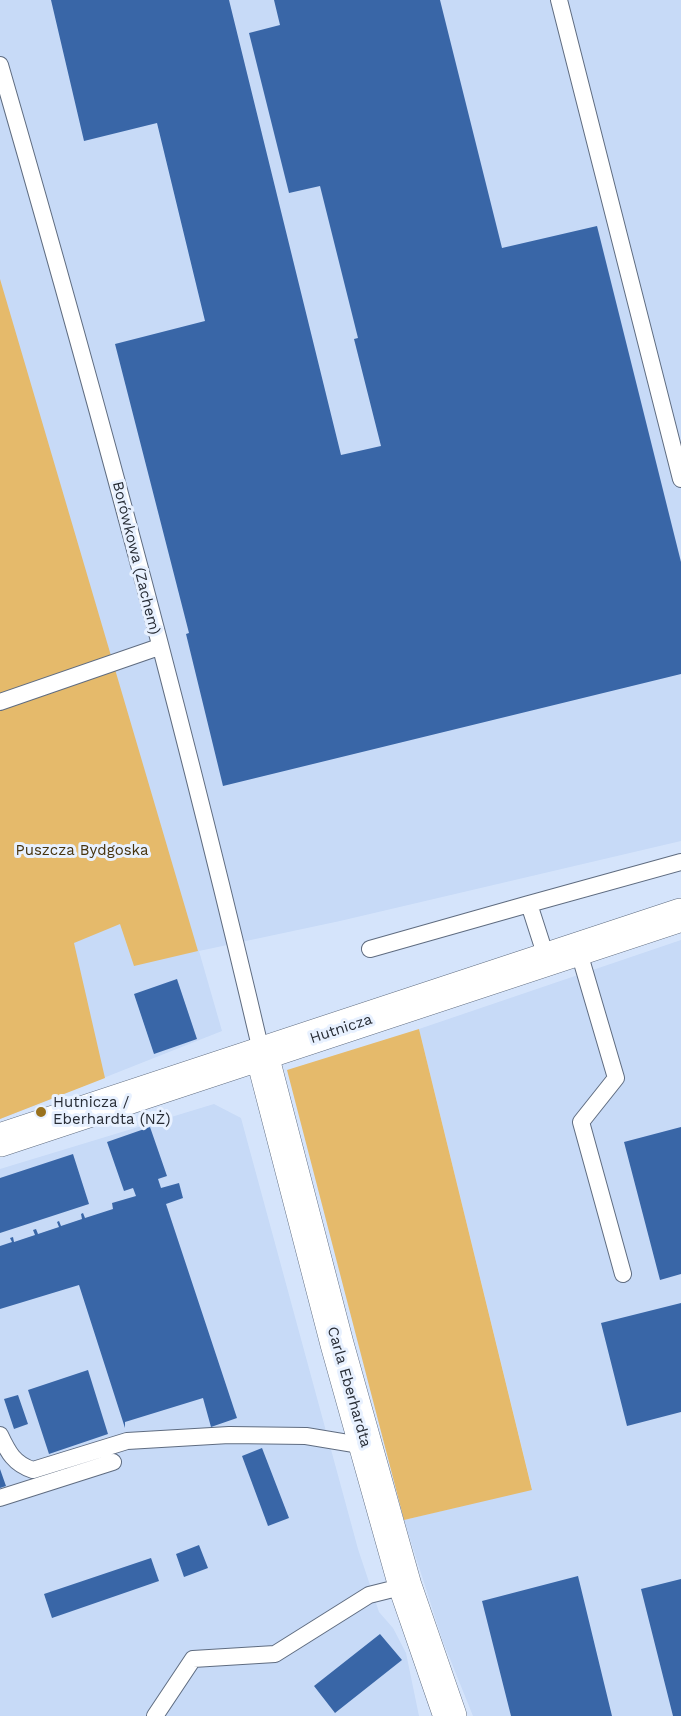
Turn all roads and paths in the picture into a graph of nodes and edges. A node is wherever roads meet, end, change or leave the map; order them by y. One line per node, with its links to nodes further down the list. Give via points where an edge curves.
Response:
1 (560, 0): 3 (lane)
2 (0, 65): 4 (lane, Borówkowa (Zachem), via 87,368)
3 (681, 479)
4 (159, 647): 5 (lane); 12 (lane, Borówkowa (Zachem))
5 (0, 702)
6 (681, 862): 7 (lane)
7 (529, 904): 9 (lane); 11 (lane)
8 (681, 915): 10 (street, Hutnicza)
9 (370, 949)
10 (578, 949): 11 (street, Hutnicza); 14 (lane, via 616,1078 581,1122)
11 (547, 960): 12 (street, Hutnicza)
12 (262, 1055): 13 (street, Hutnicza); 16 (street, Carla Eberhardta)
13 (0, 1140)
14 (623, 1275)
15 (0, 1435): 16 (lane, via 9,1455 20,1466 33,1470 127,1441 295,1436)
16 (366, 1446): 19 (street, Carla Eberhardta)
17 (113, 1462): 18 (lane)
18 (0, 1498)
19 (405, 1586): 20 (lane, via 369,1595 275,1654 193,1659); 21 (street, Carla Eberhardta)
20 (155, 1716)
21 (450, 1716)

